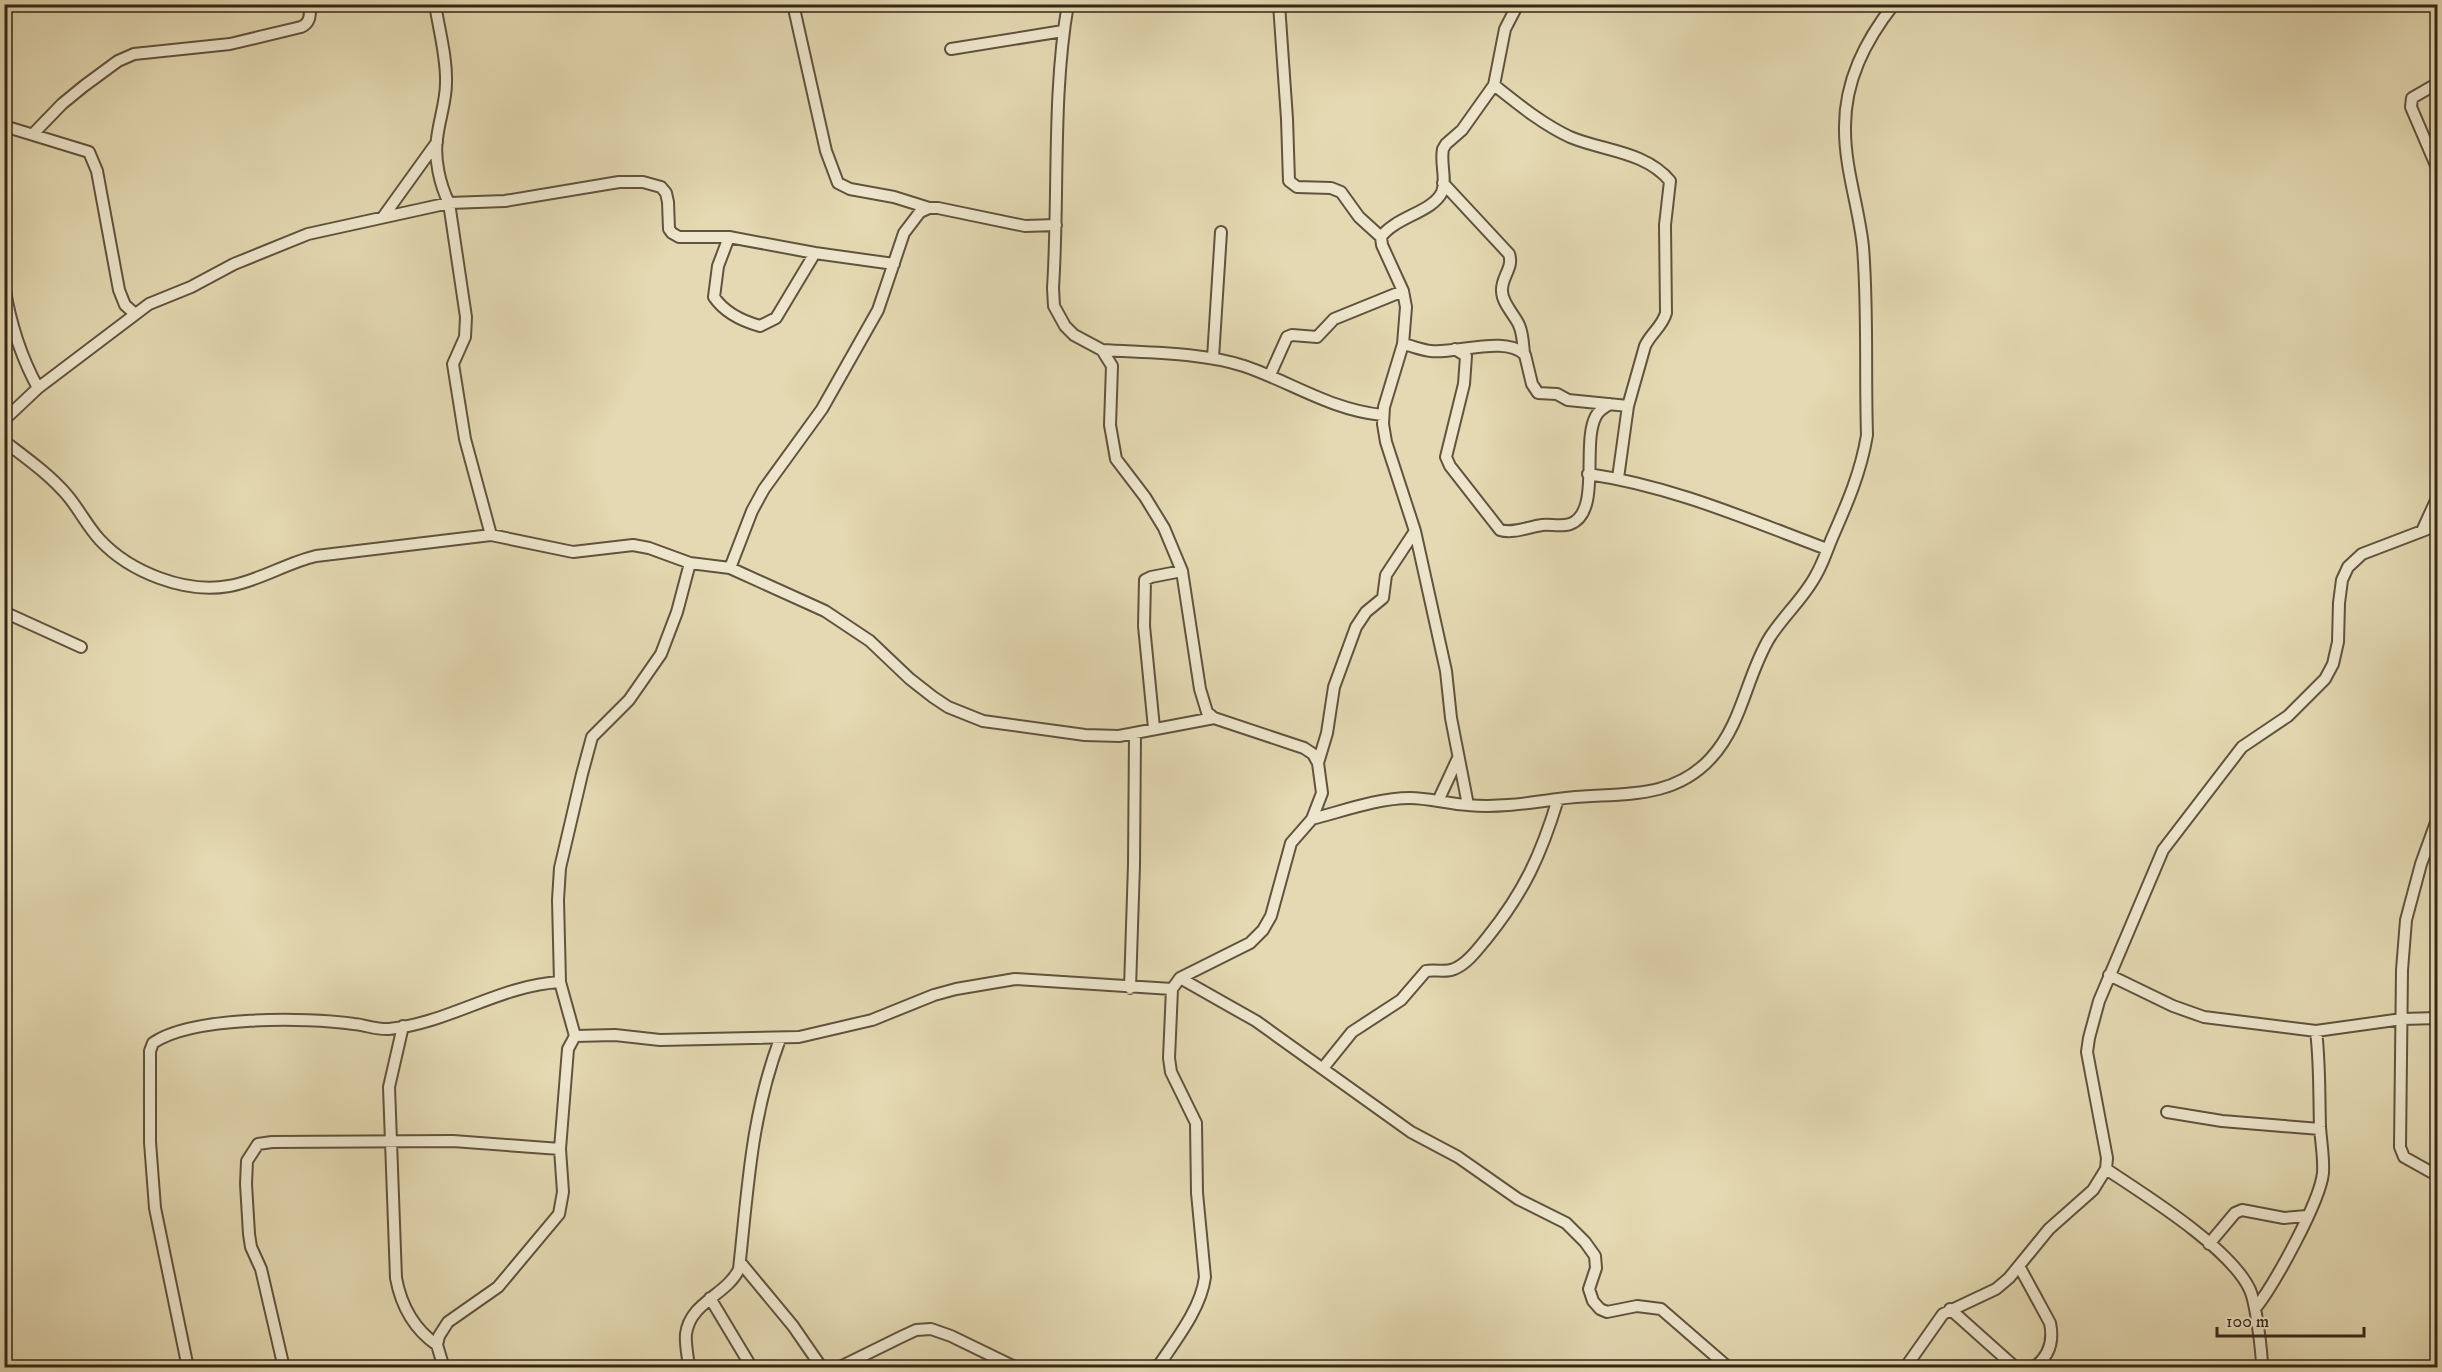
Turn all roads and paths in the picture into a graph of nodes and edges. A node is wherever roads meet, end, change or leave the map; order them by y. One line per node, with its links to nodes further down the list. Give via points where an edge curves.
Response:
1 (310, 4): 13 (street, via 309,20 301,27 230,44 134,54 118,61 62,104)
2 (435, 4): 14 (street, via 446,85)
3 (793, 4): 18 (street, via 826,151 838,183)
4 (1068, 4): 8 (street)
5 (1279, 4): 23 (street, via 1289,181 1297,188 1331,188 1341,192 1359,217)
6 (1518, 4): 11 (street, via 1505,29)
7 (1894, 4): 48 (street, via 1874,29 1848,92 1845,130 1863,246 1866,435 1863,461)
8 (1063, 31): 9 (street); 20 (street)
9 (951, 49)
10 (2438, 83): 15 (street, via 2412,98 2410,107)
11 (1494, 85): 16 (street, via 1443,149); 37 (street, via 1569,136 1631,155 1670,181 1665,225 1666,313 1664,321 1649,336)
12 (4, 126): 13 (street)
13 (33, 134): 28 (street, via 81,148 93,157 119,290 125,305)
14 (436, 142): 17 (street, via 441,181); 19 (street)
15 (2438, 170)
16 (1443, 183): 23 (street, via 1434,202 1396,223); 32 (street, via 1509,254 1503,298 1521,329)
17 (449, 203): 19 (street); 22 (street, via 505,201 587,186 643,182 661,187 666,193 672,233 679,237); 47 (street, via 466,317 465,337 453,364 465,439)
18 (928, 208): 20 (street, via 1025,226); 25 (street, via 912,220 904,233)
19 (382, 218): 28 (street, via 288,241)
20 (1056, 225): 30 (street, via 1054,306 1074,335)
21 (1221, 232): 33 (street)
22 (729, 237): 24 (street); 24 (street, via 718,266 714,297 731,314 760,326 776,318)
23 (1381, 237): 27 (street)
24 (815, 253): 25 (street)
25 (894, 264): 50 (street, via 866,333 822,409 764,489)
26 (4, 285): 35 (street, via 16,341)
27 (1403, 291): 29 (street); 34 (street, via 1334,319 1317,337 1287,337)
28 (134, 313): 35 (street)
29 (1403, 344): 31 (street, via 1432,351); 38 (street)
30 (1102, 350): 33 (street); 51 (street, via 1112,366 1110,425 1116,459 1164,528)
31 (1455, 350): 32 (street, via 1494,346); 41 (street, via 1466,356 1466,371 1446,457 1497,527 1507,531 1569,524 1579,519 1589,495)
32 (1524, 354): 36 (street, via 1538,393)
33 (1214, 358): 34 (street)
34 (1270, 375): 38 (street, via 1346,409)
35 (38, 388): 39 (street)
36 (1610, 404): 37 (street); 41 (street, via 1595,418)
37 (1628, 406): 42 (street)
38 (1382, 415): 45 (street, via 1386,442)
39 (4, 420)
40 (4, 441): 47 (street, via 68,496 92,531 113,552 150,573 194,587 231,586 325,554)
41 (1588, 474): 42 (street)
42 (1618, 478): 48 (street, via 1699,500)
43 (2438, 496): 46 (street)
44 (2438, 525): 46 (street)
45 (1415, 531): 57 (street, via 1446,671); 58 (street, via 1386,575 1383,598 1356,627 1334,687)
46 (2422, 531): 64 (street, via 2362,554 2348,567 2342,580 2338,642 2325,679 2288,716 2242,747 2177,829 2163,850)
47 (491, 535): 49 (street, via 573,552 633,545)
48 (1827, 549): 59 (street, via 1810,584 1771,636 1739,714 1710,760 1678,782 1649,793)
49 (690, 563): 50 (street); 66 (street, via 661,654 629,700 592,737 588,746 560,868)
50 (729, 568): 56 (street, via 848,625 948,707 999,724 1085,735)
51 (1182, 571): 54 (street, via 1200,689 1207,712); 55 (street, via 1145,580 1144,626)
52 (4, 612): 53 (street)
53 (81, 647)
54 (1214, 718): 55 (street); 58 (street, via 1304,748)
55 (1154, 728): 56 (street)
56 (1135, 733): 67 (street)
57 (1458, 758): 60 (street); 61 (street)
58 (1318, 763): 63 (street, via 1322,793)
59 (1558, 799): 61 (street, via 1533,804); 75 (street, via 1533,869 1501,921 1474,954 1454,969 1426,971 1401,1000 1352,1032)
60 (1438, 801): 61 (street); 63 (street, via 1398,799)
61 (1468, 805)
62 (2438, 817): 70 (street, via 2406,920)
63 (1312, 819): 65 (street, via 1291,843 1271,916 1263,930 1250,943)
64 (2109, 975): 72 (street, via 2204,1017); 80 (street, via 2091,1022 2087,1052 2105,1140)
65 (1180, 978): 68 (street); 75 (street, via 1256,1021)
66 (560, 982): 71 (street, via 519,988); 73 (street)
67 (1130, 988): 68 (street); 74 (street, via 1041,980 991,982 934,995 872,1020)
68 (1172, 989): 98 (street, via 1170,1072 1196,1123 1197,1193 1205,1277 1187,1320)
69 (2438, 1018): 70 (street)
70 (2402, 1019): 72 (street); 81 (street, via 2401,1152)
71 (403, 1026): 78 (street, via 389,1087); 90 (street, via 379,1029 324,1022 232,1022 183,1030 153,1043 150,1142 155,1208)
72 (2316, 1031): 77 (street)
73 (575, 1036): 74 (street, via 615,1035 660,1041); 79 (street, via 568,1049)
74 (780, 1039): 84 (street, via 755,1120)
75 (1323, 1068): 99 (street, via 1411,1132 1458,1157 1518,1199 1566,1223 1594,1257 1596,1268 1589,1289 1600,1309 1662,1309)
76 (2167, 1112): 77 (street)
77 (2320, 1129): 82 (street, via 2323,1172)
78 (390, 1142): 79 (street); 89 (street, via 399,1291 419,1330); 91 (street, via 272,1142 258,1144 250,1154 246,1184 251,1247 261,1269)
79 (560, 1149): 89 (street, via 563,1192 559,1215 498,1287 448,1322)
80 (2106, 1169): 83 (street); 85 (street, via 2093,1190 2049,1229)
81 (2438, 1176)
82 (2307, 1216): 83 (street, via 2284,1218 2242,1210); 88 (street)
83 (2209, 1244): 88 (street, via 2237,1269 2250,1290)
84 (740, 1262): 86 (street, via 732,1281); 95 (street)
85 (2019, 1266): 87 (street, via 1996,1288); 102 (street, via 2052,1333 2047,1356)
86 (710, 1298): 93 (street, via 687,1328); 94 (street)
87 (1950, 1309): 100 (street, via 1937,1321); 101 (street)
88 (2255, 1309): 103 (street)
89 (437, 1345): 92 (street)
90 (188, 1368)
91 (284, 1368)
92 (444, 1368)
93 (689, 1368)
94 (752, 1368)
95 (822, 1368)
96 (838, 1368): 97 (street, via 901,1336 924,1329 938,1330)
97 (1017, 1368)
98 (1157, 1368)
99 (1729, 1368)
100 (1905, 1368)
101 (2016, 1368)
102 (2033, 1368)
103 (2262, 1368)

